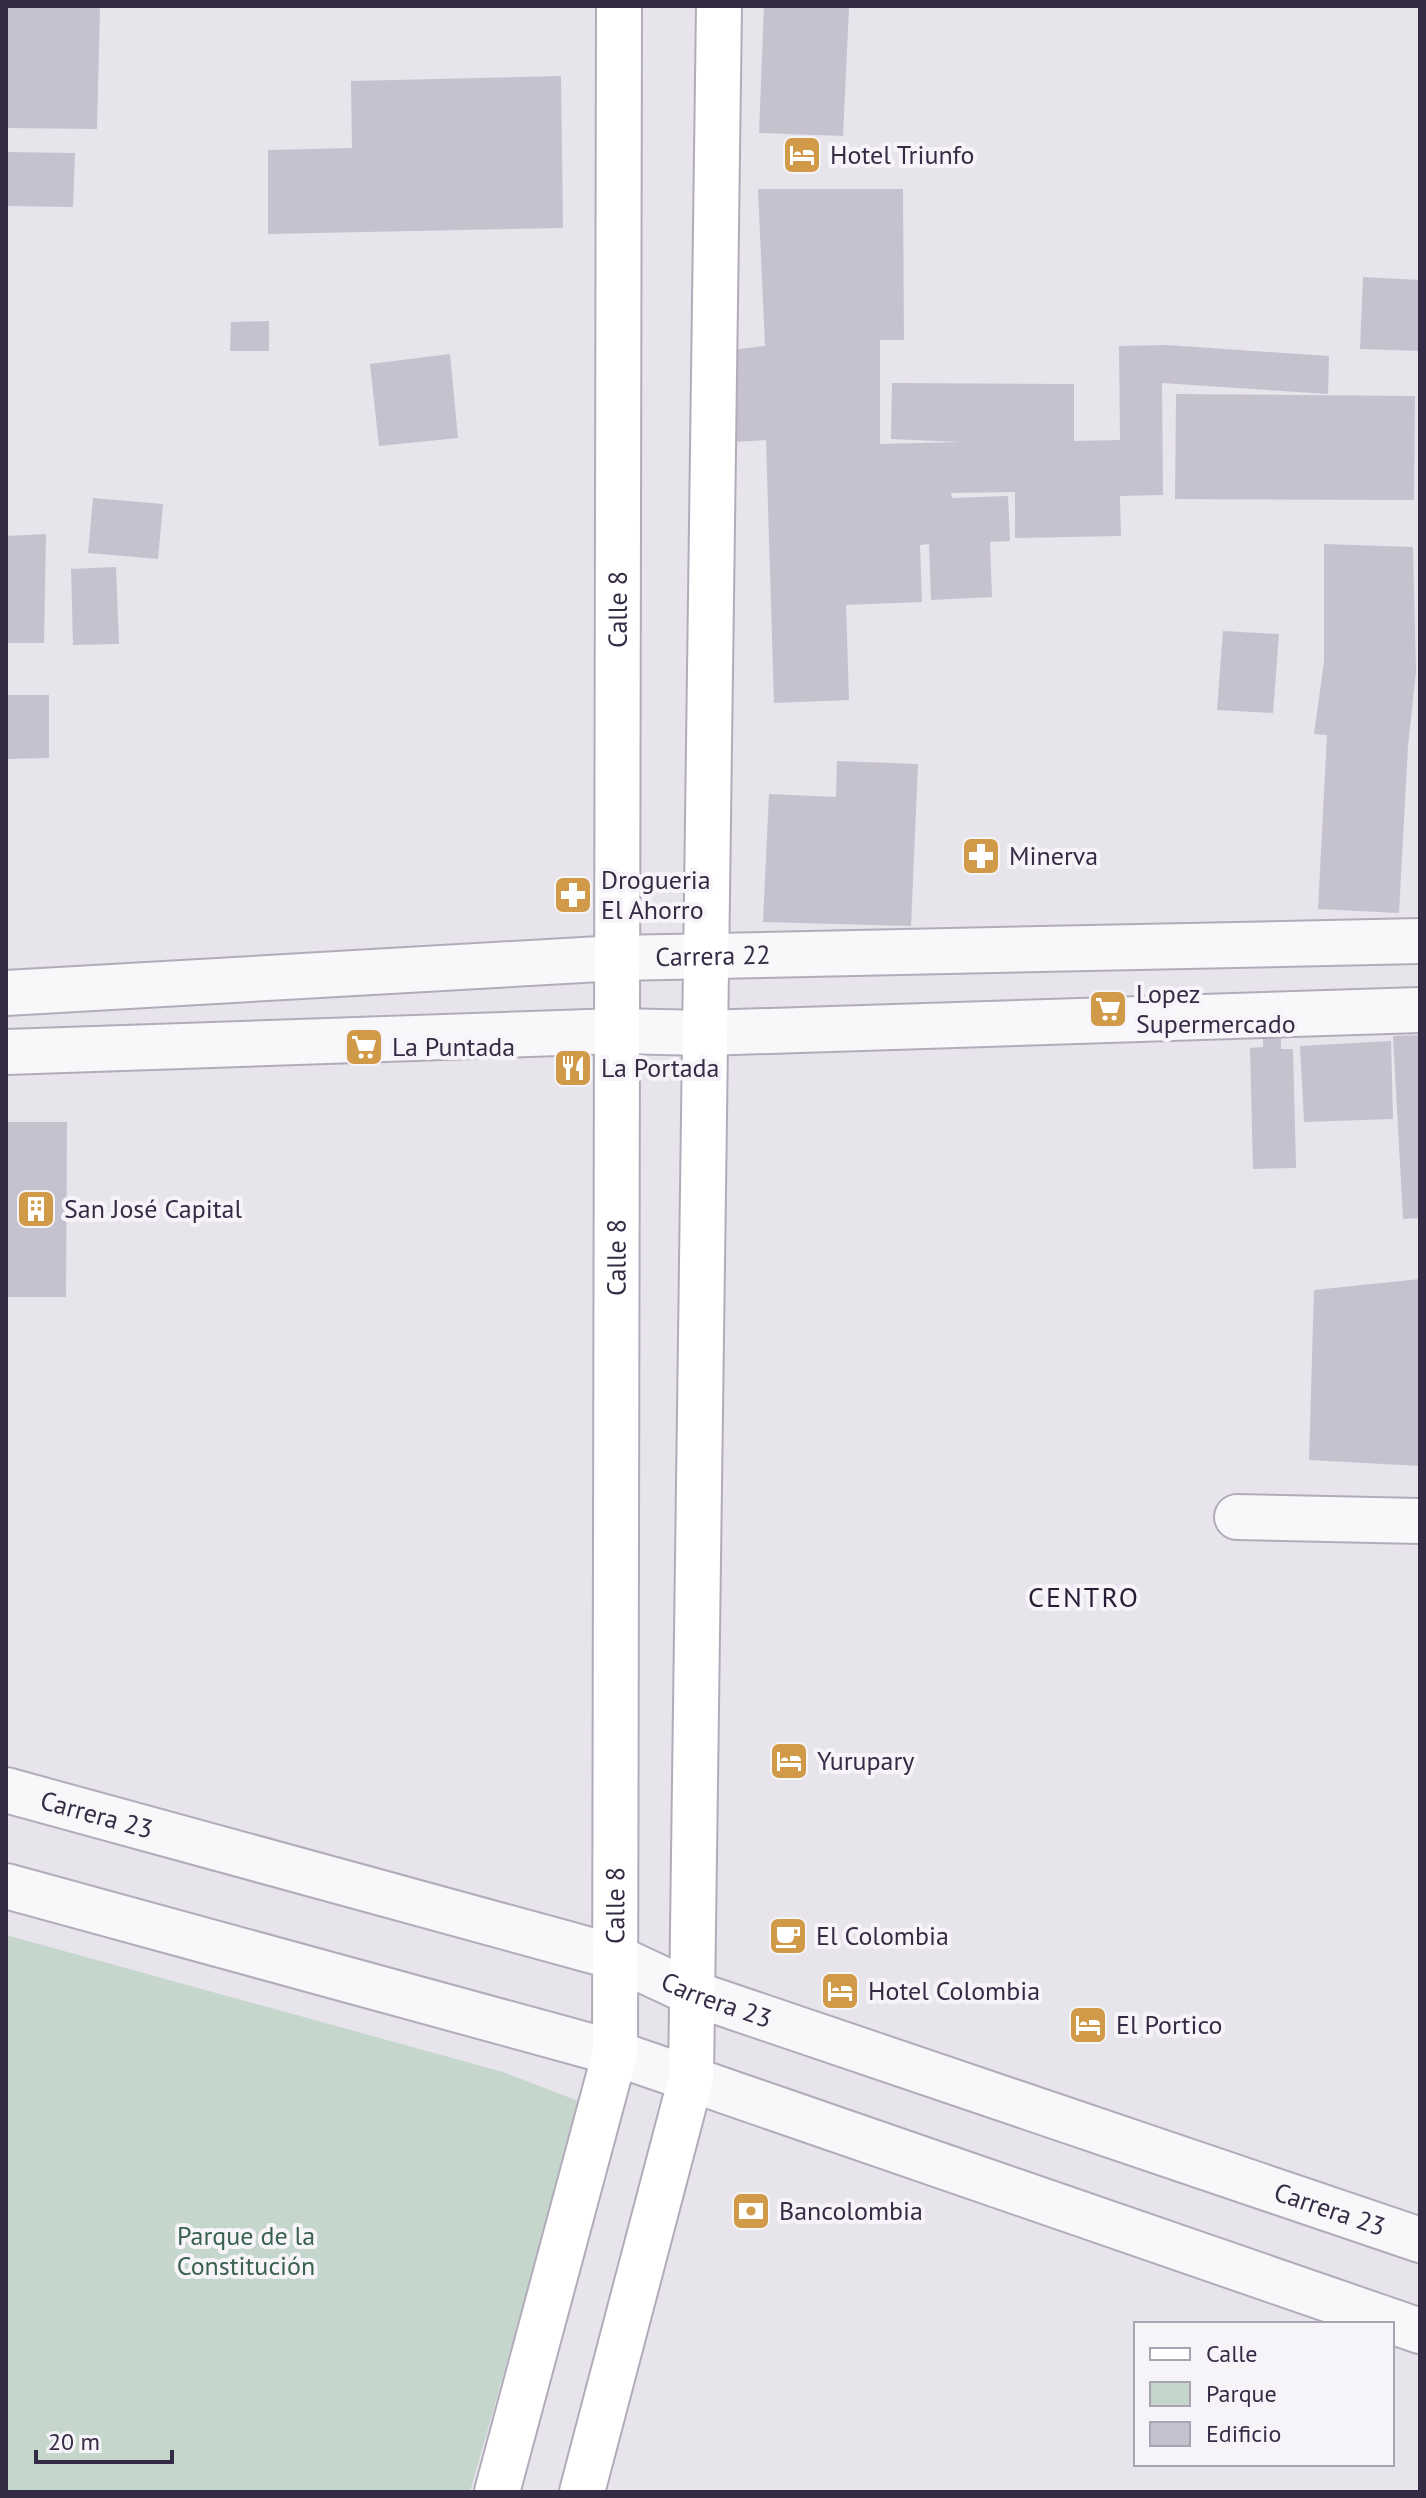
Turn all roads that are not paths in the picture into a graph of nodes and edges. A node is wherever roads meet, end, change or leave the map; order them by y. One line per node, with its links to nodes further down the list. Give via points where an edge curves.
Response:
1 (619, 6): 4 (main road, Calle 8)
2 (719, 6): 5 (main road)
3 (1420, 941): 5 (street, Carrera 22)
4 (617, 958): 5 (street, Carrera 22); 6 (street, Carrera 22); 8 (main road, Calle 8)
5 (706, 958): 9 (main road)
6 (6, 993)
7 (1420, 1010): 9 (street)
8 (617, 1031): 9 (street); 10 (street); 15 (main road, Calle 8)
9 (705, 1033): 16 (main road)
10 (6, 1052)
11 (1237, 1517): 12 (street)
12 (1420, 1521)
13 (6, 1790): 15 (street, Carrera 23)
14 (6, 1886): 17 (street)
15 (615, 1957): 16 (street, Carrera 23); 17 (main road, Calle 8)
16 (692, 1993): 18 (main road); 19 (street, Carrera 23)
17 (615, 2053): 18 (street); 21 (main road, Calle 8)
18 (691, 2078): 20 (street); 22 (main road)
19 (1420, 2240)
20 (1420, 2331)
21 (497, 2492)
22 (582, 2492)

